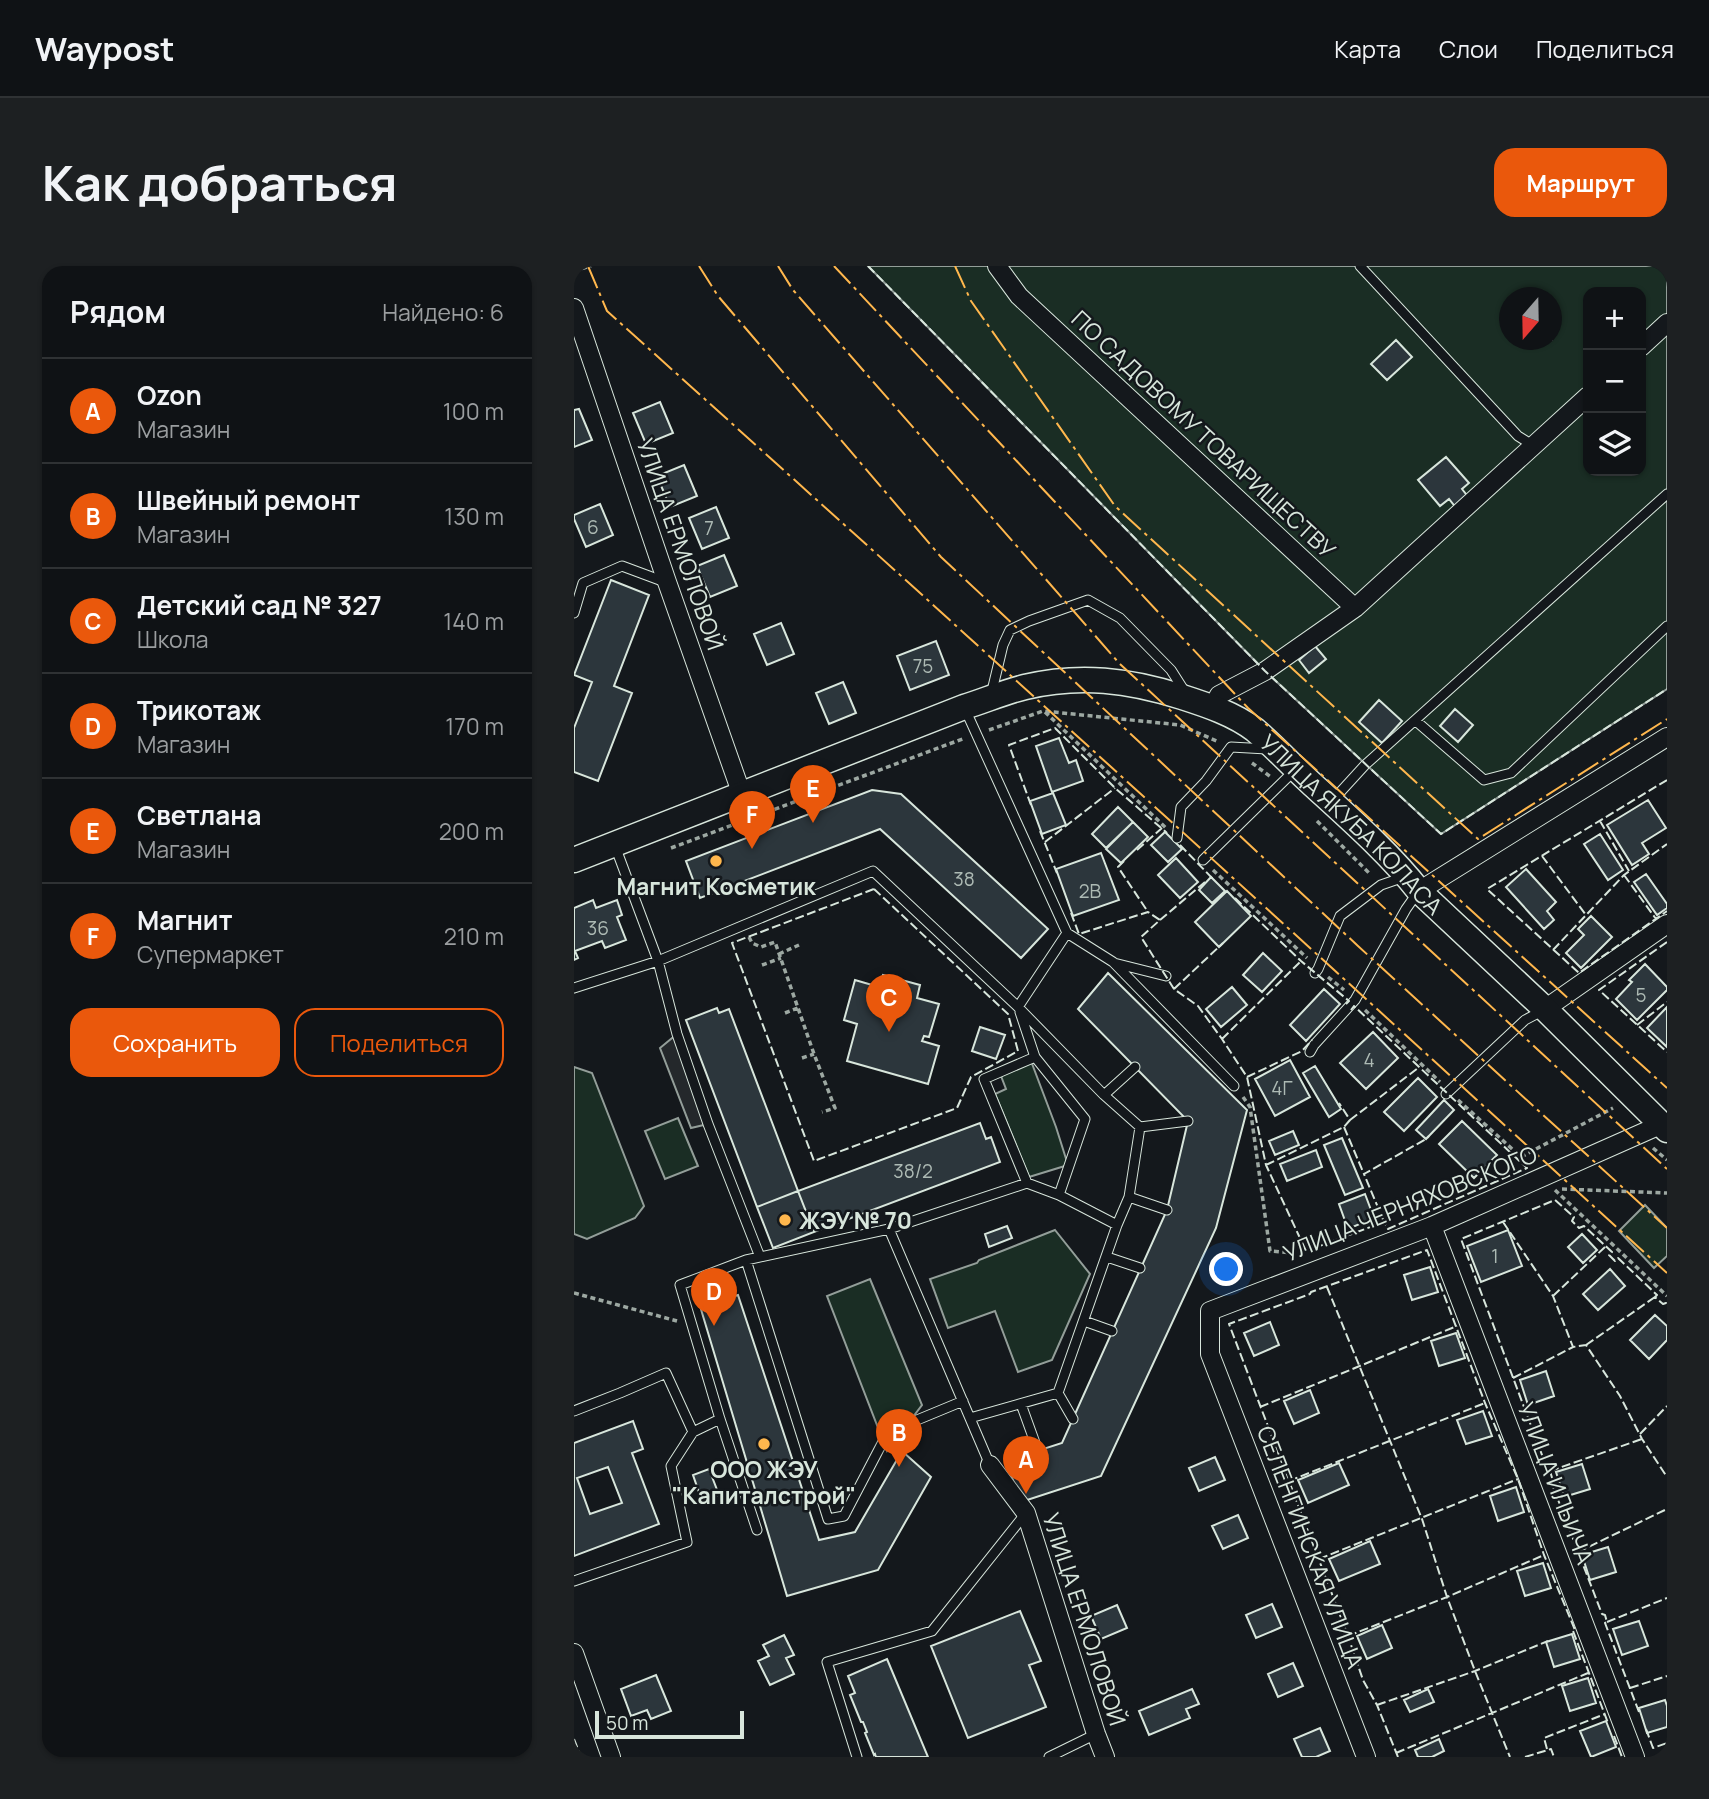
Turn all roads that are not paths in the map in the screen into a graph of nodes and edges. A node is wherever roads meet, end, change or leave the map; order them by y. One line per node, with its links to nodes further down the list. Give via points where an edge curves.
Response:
1 (997, 266): 10 (street, ПО САДОВОМУ ТОВАРИЩЕСТВУ, via 1019,296)
2 (1360, 266): 7 (lane, via 1518,436)
3 (574, 308): 9 (street, УЛИЦА ЕРМОЛОВОЙ)
4 (1667, 323): 5 (street)
5 (1646, 342)
6 (1583, 401): 7 (street)
7 (1534, 446): 10 (street)
8 (1667, 494): 16 (lane)
9 (667, 582): 11 (lane, via 622,566 583,583); 20 (street, УЛИЦА ЕРМОЛОВОЙ)
10 (1355, 608): 14 (street, via 1265,671)
11 (574, 614)
12 (1667, 626): 16 (lane, via 1511,773 1484,780)
13 (990, 699): 14 (street, УЛИЦА ЯКУБА КОЛАСА, via 1024,688 1084,679 1154,688); 14 (lane, via 1010,630 1088,600 1120,618); 15 (street, УЛИЦА ЯКУБА КОЛАСА)
14 (1201, 703): 18 (street, УЛИЦА ЯКУБА КОЛАСА, via 1254,729)
15 (964, 707): 20 (street, УЛИЦА ЯКУБА КОЛАСА); 28 (lane)
16 (1416, 721): 21 (lane, via 1365,765)
17 (1667, 737): 26 (street)
18 (1275, 750): 19 (street, УЛИЦА ЯКУБА КОЛАСА); 22 (lane, via 1231,747 1181,807)
19 (1288, 777): 21 (street, УЛИЦА ЯКУБА КОЛАСА); 25 (lane)
20 (743, 795): 23 (street, УЛИЦА ЯКУБА КОЛАСА)
21 (1324, 811): 26 (street, УЛИЦА ЯКУБА КОЛАСА)
22 (1177, 838)
23 (614, 844): 24 (street, УЛИЦА ЯКУБА КОЛАСА); 29 (lane)
24 (574, 860)
25 (1203, 860)
26 (1413, 883): 31 (lane, via 1381,885 1340,916); 35 (street, УЛИЦА ЯКУБА КОЛАСА); 36 (lane, via 1406,909 1355,1000)
27 (1667, 924): 35 (street)
28 (1067, 933): 30 (lane); 34 (lane)
29 (657, 961): 33 (lane); 34 (lane, via 873,871); 52 (lane, via 708,1124)
30 (1113, 962): 32 (lane); 39 (lane)
31 (1317, 971)
32 (1166, 976)
33 (574, 988)
34 (1018, 1007): 37 (lane); 41 (lane)
35 (1545, 1009): 40 (lane, via 1525,1020); 43 (street, УЛИЦА ЯКУБА КОЛАСА)
36 (1310, 1052)
37 (1035, 1057): 45 (lane, via 984,1079); 46 (lane, via 1085,1119)
38 (1135, 1068): 41 (lane)
39 (1234, 1086)
40 (1447, 1092)
41 (1104, 1095): 44 (lane)
42 (1188, 1121): 44 (lane)
43 (1665, 1125): 50 (street, УЛИЦА ЧЕРНЯХОВСКОГО)
44 (1140, 1127): 47 (lane)
45 (1027, 1183): 46 (lane); 51 (lane)
46 (1059, 1195): 49 (lane)
47 (1129, 1197): 48 (lane); 49 (lane)
48 (1167, 1209)
49 (1117, 1225): 53 (lane)
50 (1432, 1226): 58 (street, УЛИЦА ЧЕРНЯХОВСКОГО, via 1210,1311); 79 (street, УЛИЦА ИЛЬИЧА)
51 (889, 1229): 52 (lane); 60 (lane)
52 (760, 1257): 54 (lane)
53 (1107, 1257): 55 (lane); 56 (lane)
54 (746, 1260): 60 (lane, via 828,1518 844,1516 888,1432); 63 (lane, via 680,1285)
55 (1140, 1268)
56 (1084, 1321): 57 (lane); 59 (lane)
57 (1112, 1331)
58 (1210, 1354): 78 (street, СЕЛЕНГИНСКАЯ УЛИЦА)
59 (1058, 1393): 61 (lane); 65 (lane)
60 (963, 1401): 64 (lane)
61 (1021, 1404): 64 (lane); 67 (lane)
62 (574, 1411): 66 (lane, via 666,1373)
63 (720, 1419): 66 (lane); 70 (lane)
64 (970, 1419): 68 (lane)
65 (1073, 1419)
66 (692, 1432): 71 (lane, via 671,1466 687,1542)
67 (1038, 1451)
68 (990, 1465): 69 (street, УЛИЦА ЕРМОЛОВОЙ)
69 (1026, 1513): 73 (street, УЛИЦА ЕРМОЛОВОЙ); 75 (lane, via 933,1631 827,1662)
70 (757, 1530)
71 (574, 1581)
72 (574, 1653): 74 (street)
73 (1097, 1734): 76 (lane); 77 (street, УЛИЦА ЕРМОЛОВОЙ)
74 (611, 1757)
75 (857, 1757)
76 (1049, 1757)
77 (1105, 1757)
78 (1366, 1757)
79 (1635, 1757)

